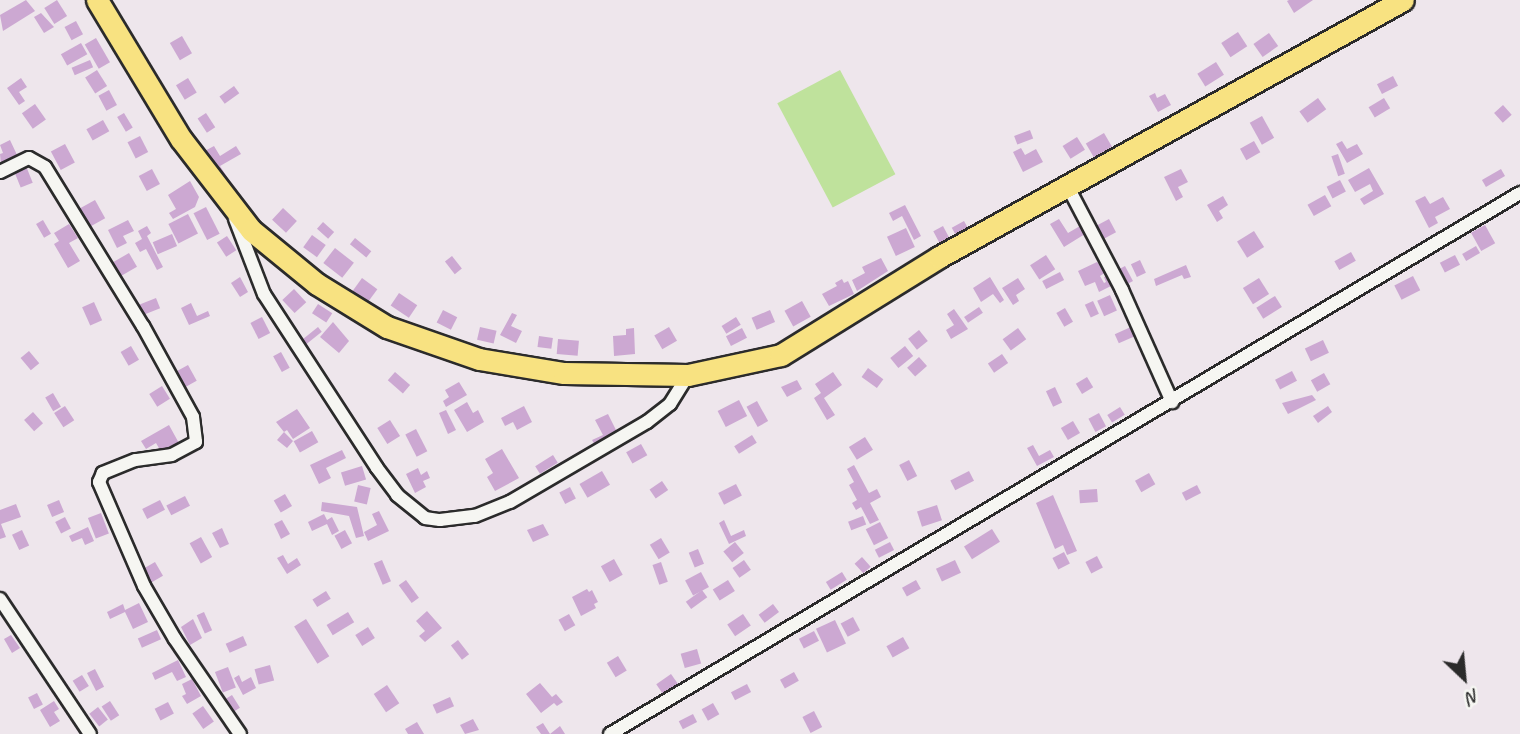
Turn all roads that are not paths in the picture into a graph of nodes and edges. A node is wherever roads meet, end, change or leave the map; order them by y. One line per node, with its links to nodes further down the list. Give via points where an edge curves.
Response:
1 (97, 0): 6 (highway, via 181,139)
2 (1403, 0): 4 (highway)
3 (0, 172): 11 (street, via 29,158 44,167 143,326 193,417 196,442 172,455 135,460 103,473 99,482 144,586)
4 (1068, 187): 7 (highway, via 939,257 781,355); 8 (street, via 1122,290)
5 (1520, 193): 8 (street)
6 (228, 200): 7 (highway, via 251,230 317,284 387,327 479,359 564,373); 7 (street, via 264,294 377,468 397,495 425,518 475,516 510,502 647,422 670,404)
7 (688, 375)
8 (1172, 402): 12 (street)
9 (0, 599): 10 (street)
10 (90, 734)
11 (240, 734)
12 (610, 734)

